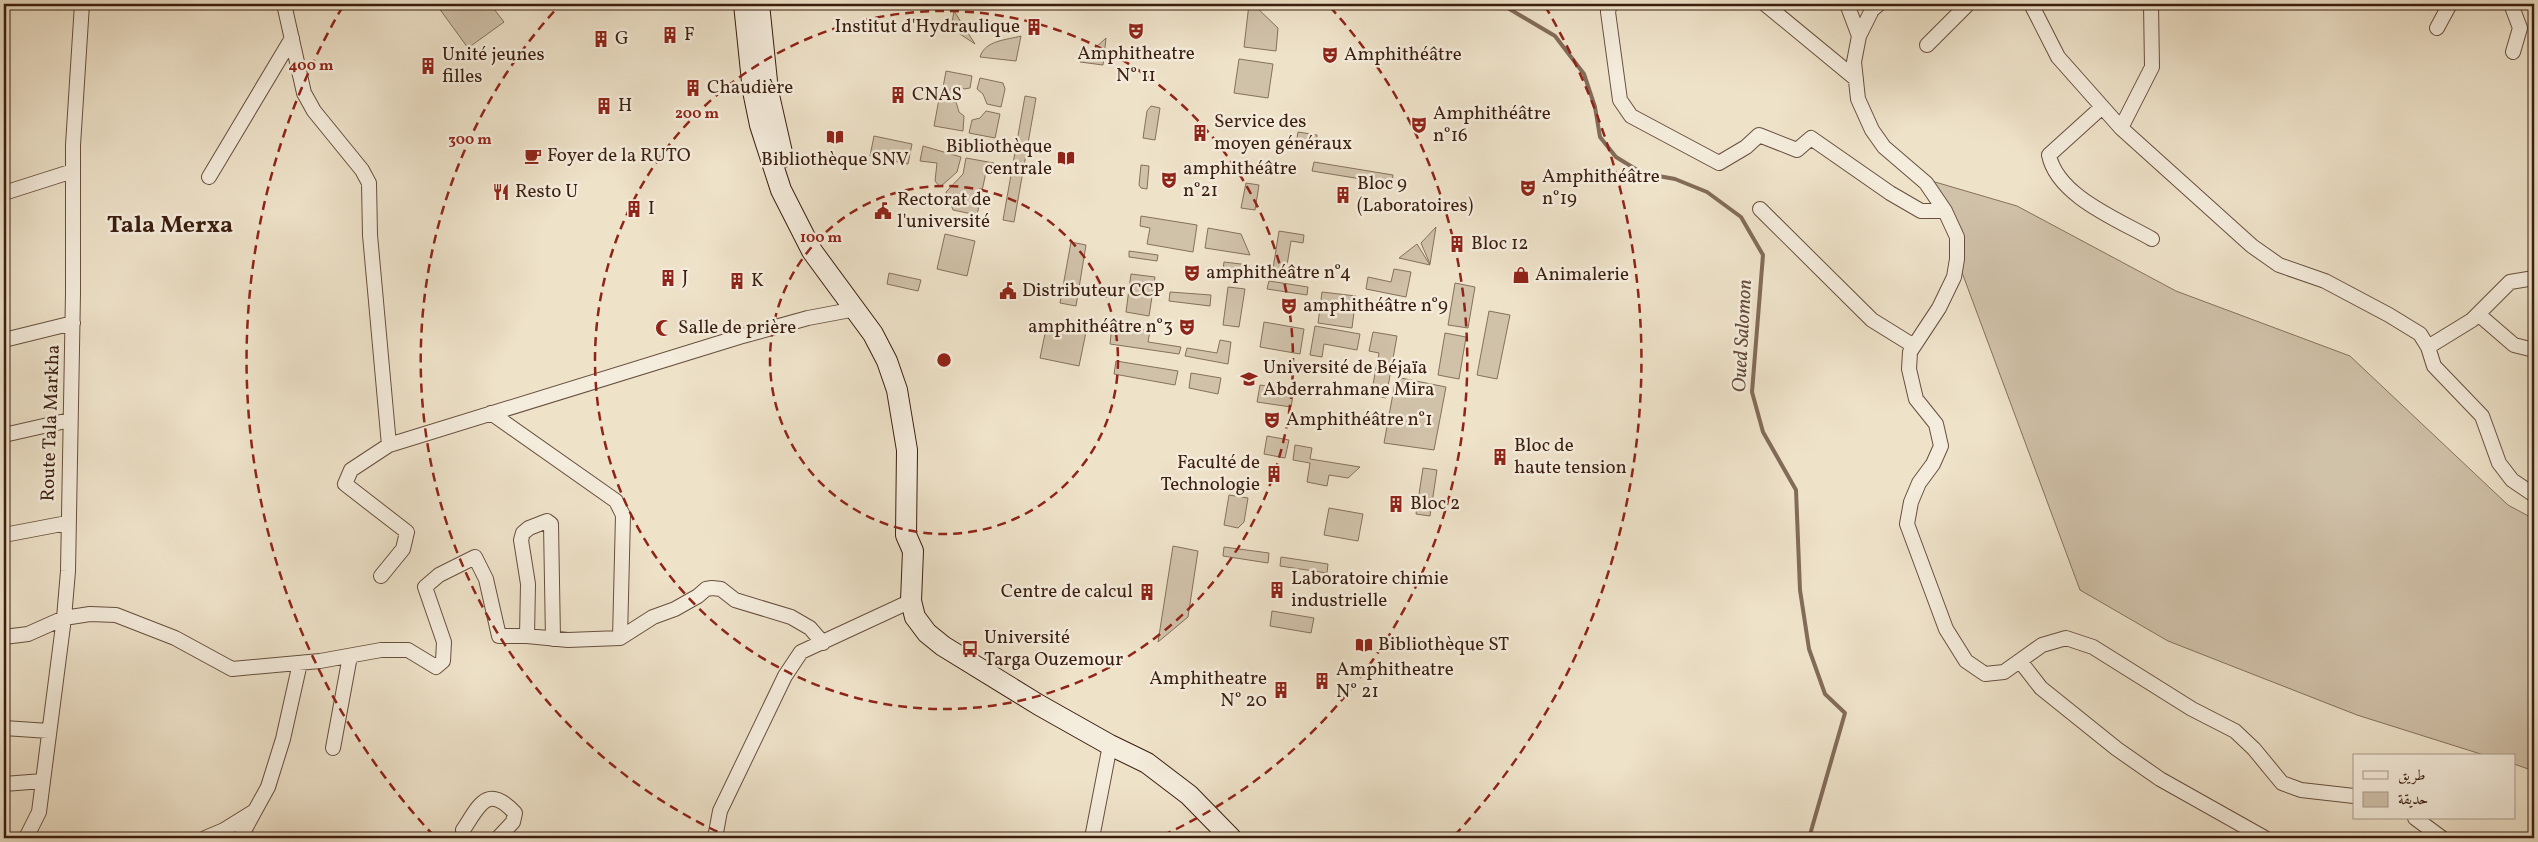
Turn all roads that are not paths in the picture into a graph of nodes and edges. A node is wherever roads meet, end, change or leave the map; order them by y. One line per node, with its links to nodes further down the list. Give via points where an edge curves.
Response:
1 (82, 4): 22 (street, Route Tala Markha)
2 (284, 4): 16 (street)
3 (744, 4): 28 (street, via 753,91 762,133 781,190)
4 (759, 4): 28 (street, via 768,91 778,139)
5 (1610, 4): 26 (street, via 1608,12 1620,100 1631,116 1719,163 1759,135 1797,150 1811,138 1921,211)
6 (1765, 4): 19 (street)
7 (1847, 4): 15 (street)
8 (1879, 4): 15 (street, via 1872,10)
9 (1968, 4): 17 (street)
10 (2031, 4): 20 (street, via 2058,58)
11 (2151, 4): 21 (street, via 2152,66)
12 (2450, 4): 14 (street)
13 (2511, 4): 18 (street, via 2520,28)
14 (2437, 28)
15 (1859, 36): 19 (street, via 1854,62)
16 (292, 38): 23 (street); 40 (street, via 304,93 369,183 370,235)
17 (1927, 45)
18 (2513, 52)
19 (1856, 79): 26 (street, via 1858,100 1872,130 1884,147 1926,184)
20 (2102, 108): 21 (street); 27 (street, via 2049,155 2052,167 2080,199)
21 (2121, 128): 35 (street, via 2252,246 2279,265 2325,281 2389,315 2420,334)
22 (73, 171): 24 (street); 32 (street, Route Tala Markha)
23 (209, 177)
24 (4, 193)
25 (1760, 209): 34 (street, via 1872,320)
26 (1945, 211): 34 (street, via 1957,237 1958,259 1954,277 1939,308)
27 (2152, 239)
28 (818, 248): 30 (street); 44 (street, via 884,330 910,388 920,450 919,535)
29 (2534, 278): 31 (street, via 2510,282)
30 (856, 309): 37 (street, via 739,337); 44 (street, via 887,361 897,390 907,450 907,539)
31 (2478, 314): 35 (street); 36 (street, via 2514,344)
32 (73, 323): 33 (street); 38 (street, Route Tala Markha)
33 (4, 340)
34 (1914, 346): 54 (street, via 1910,352 1909,369 1916,399 1936,424 1940,446 1911,502 1907,524 1915,549 1946,628 1966,661 1985,674 2004,672)
35 (2428, 347): 41 (street, via 2434,366 2482,416 2499,463 2512,480)
36 (2534, 350)
37 (492, 413): 40 (street); 50 (street, via 616,501 623,515)
38 (70, 420): 39 (street); 42 (street, Route Tala Markha)
39 (4, 435)
40 (389, 445): 45 (street, via 351,470 345,484 407,532 403,549)
41 (2534, 495)
42 (67, 523): 43 (street); 47 (street, Route Tala Markha, via 68,571)
43 (4, 535)
44 (913, 551): 46 (street)
45 (381, 576)
46 (911, 601): 52 (street); 58 (street, via 915,617 943,646)
47 (64, 618): 49 (street, via 28,634); 55 (street, via 116,615 175,638 232,669); 57 (street, Route Tala Markha)
48 (527, 636): 51 (street); 51 (street, via 528,584 521,540 523,532 546,521 550,524); 53 (street, via 499,636 486,579 475,557 438,575 425,587 444,642 444,661 436,666 408,650 382,650)
49 (4, 637)
50 (620, 638): 51 (street); 52 (street, via 653,617 675,609 712,588 721,589 736,600 791,617 810,628)
51 (553, 639)
52 (823, 642): 70 (street, via 802,652 785,676 720,811)
53 (350, 656): 55 (street); 59 (street)
54 (2020, 661): 62 (street, via 2042,644 2066,638 2093,647 2192,709 2234,731 2282,783 2301,790); 73 (street, via 2042,688 2117,749 2160,779)
55 (300, 663): 63 (street, via 281,747 268,788)
56 (4, 728): 57 (street)
57 (49, 731): 60 (street, Route Tala Markha)
58 (1110, 745): 71 (street); 72 (street, via 1154,769 1189,795)
59 (333, 748)
60 (43, 782): 61 (street); 66 (street, Route Tala Markha, via 39,812)
61 (4, 784)
62 (2353, 796)
63 (256, 810): 67 (street); 68 (street)
64 (2418, 820): 74 (street)
65 (463, 830): 69 (street, via 481,803 492,798 503,800 515,813 513,822)
66 (26, 838)
67 (205, 838)
68 (240, 838)
69 (498, 838)
70 (715, 838)
71 (1092, 838)
72 (1232, 838)
73 (2265, 838)
74 (2442, 838)

